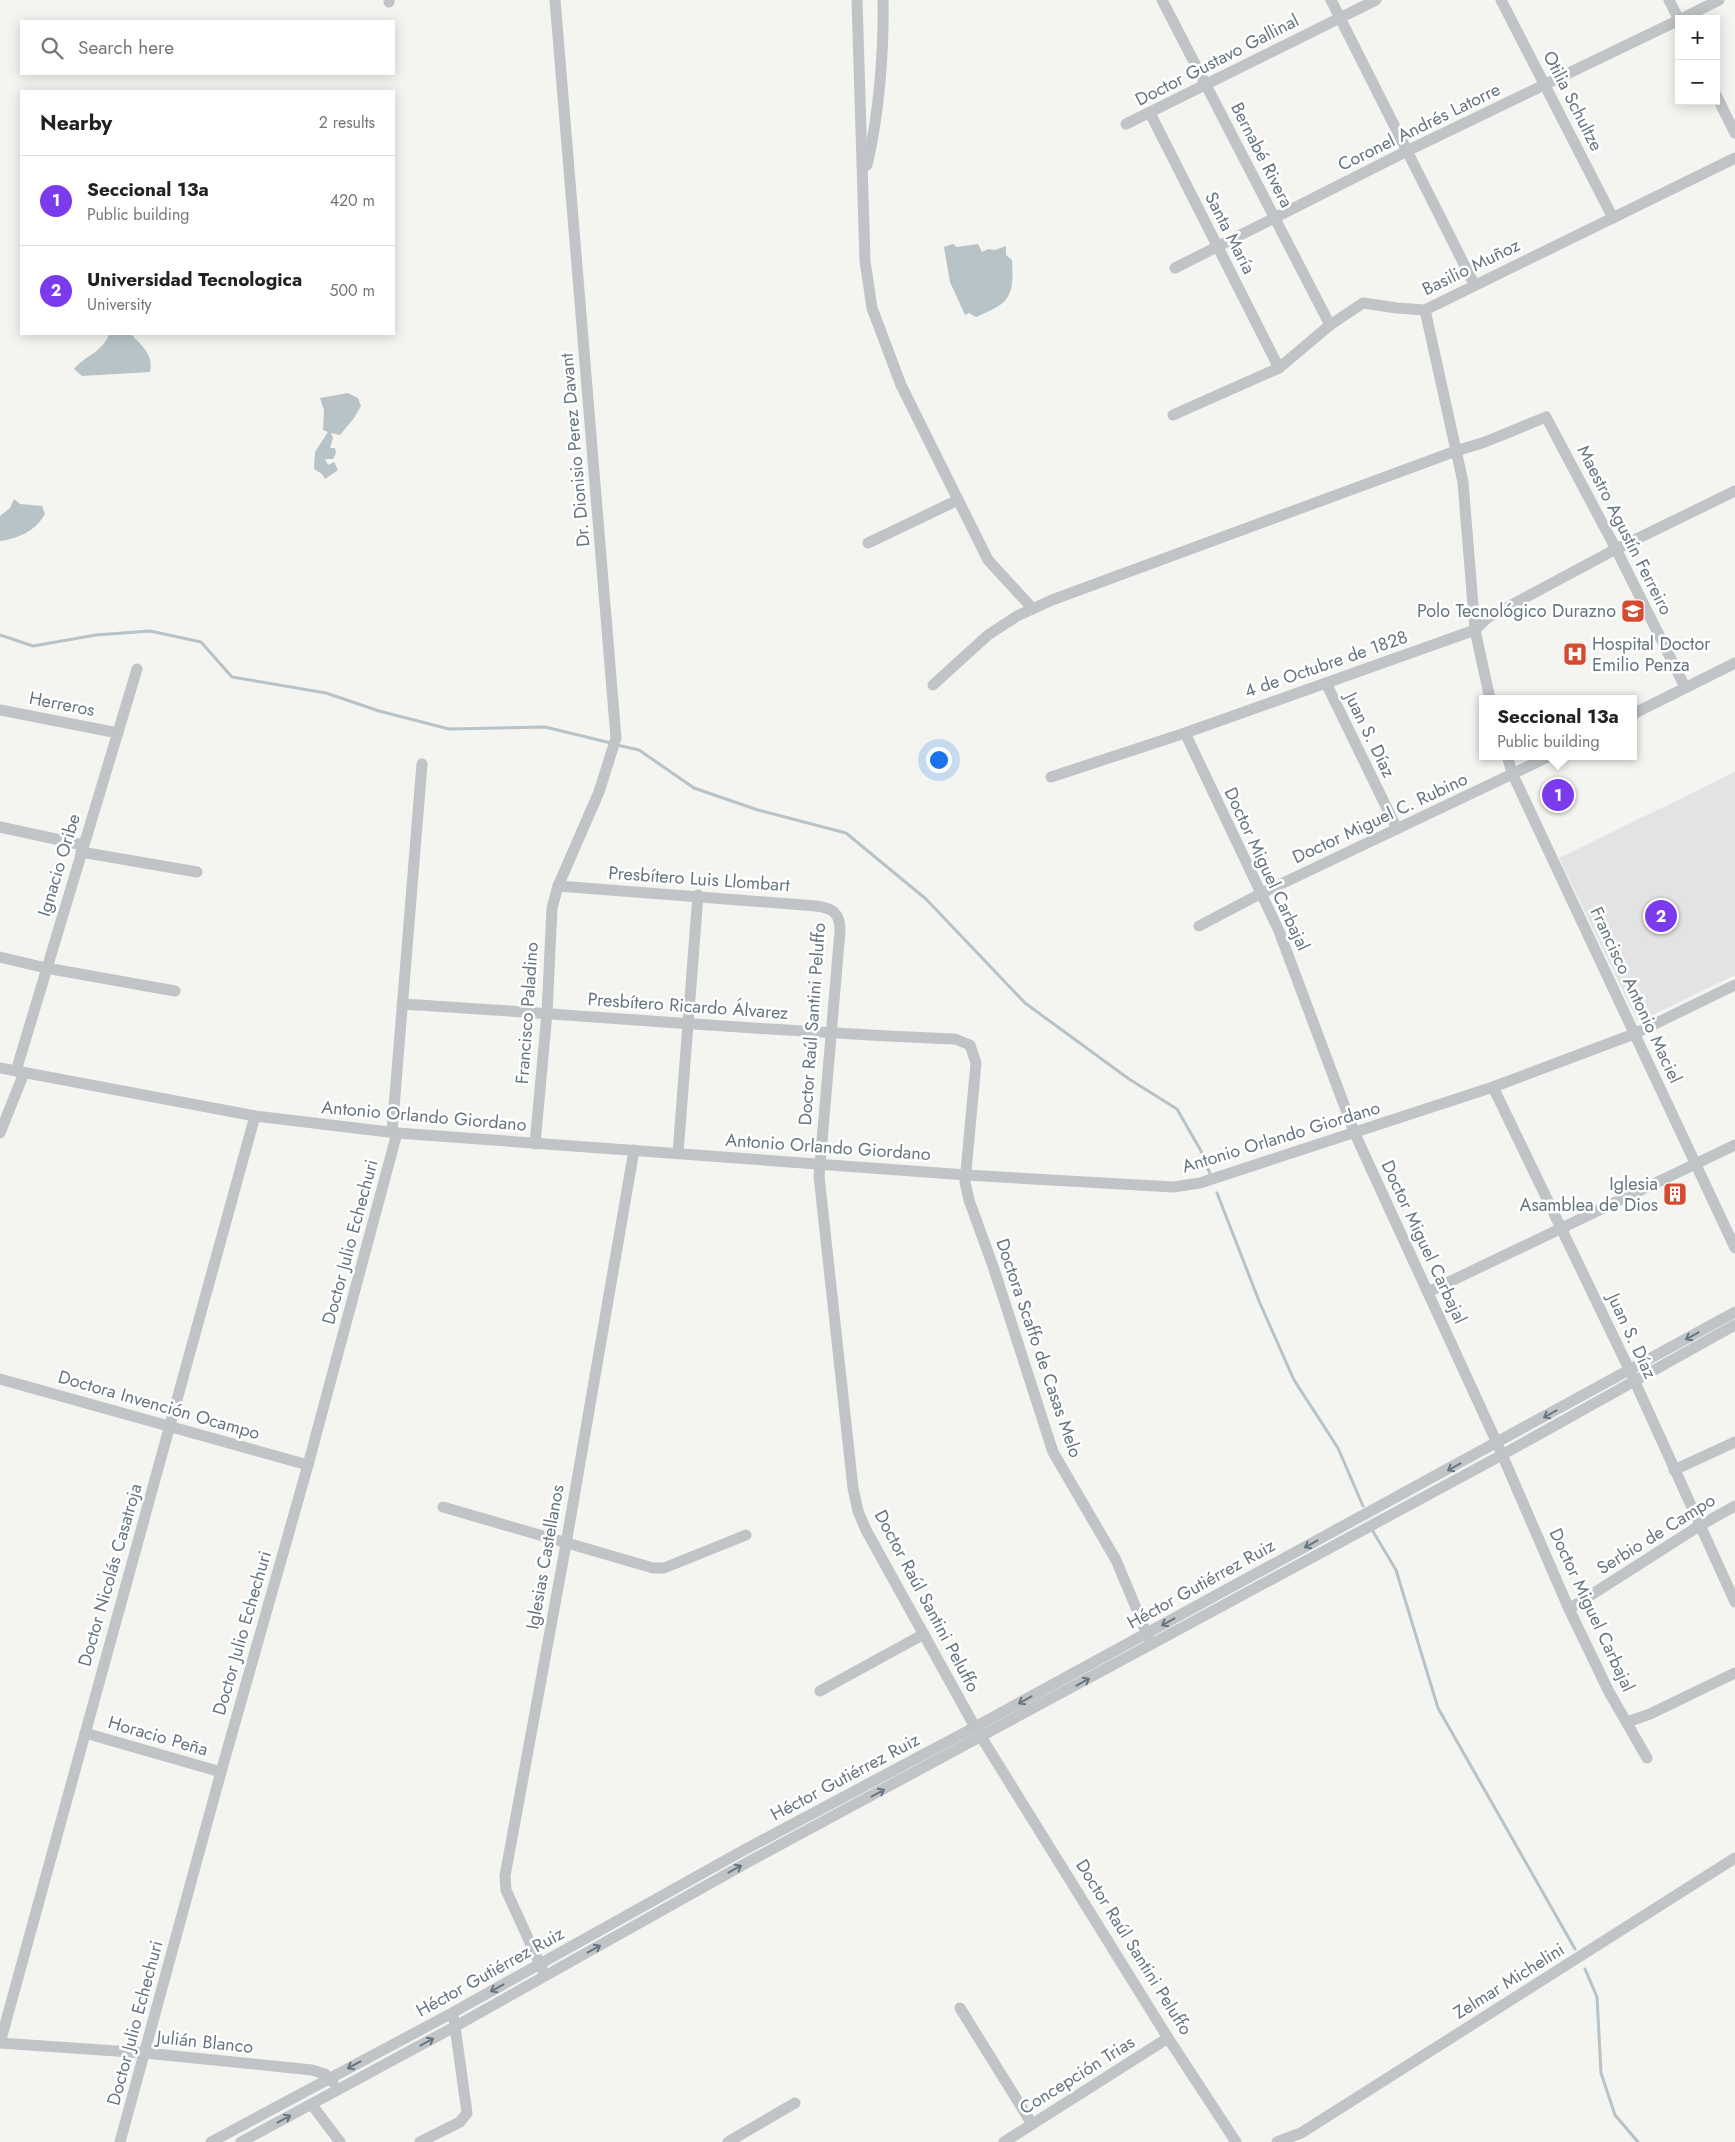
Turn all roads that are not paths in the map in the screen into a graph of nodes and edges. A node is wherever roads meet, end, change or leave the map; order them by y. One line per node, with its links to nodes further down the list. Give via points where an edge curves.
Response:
1 (555, 0): 58 (street, Dr. Dionisio Perez Davant, via 616,738 600,792)
2 (857, 0): 22 (street)
3 (883, 0): 22 (street, via 875,124)
4 (1162, 0): 14 (street, Bernabé Rivera)
5 (1331, 0): 12 (street)
6 (1376, 0): 12 (street, Doctor Gustavo Gallinal)
7 (1501, 0): 15 (street, Otilia Schultze)
8 (1669, 0): 10 (street)
9 (1719, 0): 11 (street, Coronel Andrés Latorre)
10 (1676, 15)
11 (1689, 15)
12 (1339, 18): 14 (street, Doctor Gustavo Gallinal); 20 (street)
13 (1675, 22): 15 (street, Coronel Andrés Latorre)
14 (1207, 85): 17 (street, Doctor Gustavo Gallinal); 23 (street, Bernabé Rivera)
15 (1544, 85): 20 (street, Coronel Andrés Latorre); 24 (street, Otilia Schultze)
16 (1720, 103): 19 (street)
17 (1150, 113): 18 (street, Doctor Gustavo Gallinal); 25 (street, Santa María)
18 (1126, 124)
19 (1735, 133)
20 (1407, 151): 23 (street, Coronel Andrés Latorre); 27 (street)
21 (1735, 158): 24 (street, Basilio Muñoz)
22 (864, 180): 34 (street, via 865,261 872,308 901,385)
23 (1275, 218): 25 (street, Coronel Andrés Latorre); 29 (street, Bernabé Rivera)
24 (1613, 218): 27 (street, Basilio Muñoz)
25 (1217, 248): 26 (street, Coronel Andrés Latorre); 30 (street, Santa María)
26 (1175, 268)
27 (1474, 284): 28 (street, Basilio Muñoz)
28 (1425, 310): 29 (street, Basilio Muñoz, via 1363,303); 32 (street)
29 (1330, 325): 30 (street, Basilio Muñoz)
30 (1279, 368): 31 (street, Basilio Muñoz)
31 (1173, 414)
32 (1456, 451): 36 (street, Maestro Agustín Ferreiro, via 1546,416); 37 (street); 38 (street, via 1463,482)
33 (1735, 490): 36 (street, 4 de Octubre de 1828)
34 (958, 500): 35 (street); 37 (street, via 988,560)
35 (868, 543)
36 (1616, 549): 38 (street, 4 de Octubre de 1828, via 1487,618); 43 (street, Maestro Agustín Ferreiro)
37 (1033, 609): 42 (street, via 988,635)
38 (1475, 630): 41 (street, 4 de Octubre de 1828); 44 (street)
39 (1735, 663): 43 (street)
40 (137, 669): 47 (street, Ignacio Oribe)
41 (1326, 683): 48 (street, 4 de Octubre de 1828); 55 (street, Juan S. Díaz)
42 (934, 685)
43 (1685, 687): 46 (street)
44 (1489, 695)
45 (0, 710): 47 (street, Herreros)
46 (1637, 712)
47 (118, 733): 56 (street, Ignacio Oribe)
48 (1185, 733): 53 (street, 4 de Octubre de 1828); 59 (street, Doctor Miguel Carbajal)
49 (1508, 760): 52 (street, Francisco Antonio Maciel)
50 (1542, 760): 52 (street, Doctor Miguel C. Rubino)
51 (422, 764): 67 (street, Doctor Julio Echechuri)
52 (1513, 775): 55 (street, Doctor Miguel C. Rubino); 71 (street, Francisco Antonio Maciel)
53 (1051, 777)
54 (0, 827): 56 (street)
55 (1397, 829): 59 (street, Doctor Miguel C. Rubino)
56 (82, 848): 57 (street); 64 (street, Ignacio Oribe)
57 (197, 872)
58 (558, 886): 60 (street, Presbítero Luis Llombart); 68 (street, Francisco Paladino, via 552,908)
59 (1260, 894): 62 (street, Doctor Miguel C. Rubino); 79 (street, Doctor Miguel Carbajal, via 1279,930)
60 (698, 895): 61 (street, Presbítero Luis Llombart, via 825,907); 69 (street)
61 (835, 912): 70 (street, Doctor Raúl Santini Peluffo, via 840,932)
62 (1199, 926)
63 (0, 957): 64 (street)
64 (46, 968): 66 (street); 74 (street, Ignacio Oribe)
65 (1735, 985): 71 (street, Antonio Orlando Giordano)
66 (174, 991)
67 (402, 1004): 68 (street, Presbítero Ricardo Álvarez); 77 (street, Doctor Julio Echechuri)
68 (547, 1013): 69 (street, Presbítero Ricardo Álvarez); 80 (street, Francisco Paladino)
69 (688, 1023): 70 (street, Presbítero Ricardo Álvarez); 83 (street)
70 (831, 1034): 72 (street, Presbítero Ricardo Álvarez, via 955,1039); 85 (street, Doctor Raúl Santini Peluffo)
71 (1634, 1034): 75 (street, Antonio Orlando Giordano); 84 (street, Francisco Antonio Maciel)
72 (970, 1045): 86 (street, Doctora Scaffo de Casas Melo, via 976,1063)
73 (0, 1068): 74 (street, Antonio Orlando Giordano)
74 (20, 1072): 76 (street, Antonio Orlando Giordano); 78 (street, Ignacio Oribe)
75 (1493, 1087): 79 (street, Antonio Orlando Giordano); 87 (street, Juan S. Díaz)
76 (255, 1116): 77 (street, Antonio Orlando Giordano); 94 (street, Doctor Nicolás Casatroja)
77 (395, 1132): 80 (street, Antonio Orlando Giordano); 97 (street, Doctor Julio Echechuri)
78 (0, 1133)
79 (1355, 1134): 86 (street, Antonio Orlando Giordano, via 1186,1186 1154,1187); 89 (street, Doctor Miguel Carbajal)
80 (535, 1144): 82 (street, Antonio Orlando Giordano)
81 (1735, 1145): 84 (street)
82 (634, 1150): 83 (street, Antonio Orlando Giordano); 103 (street, Iglesias Castellanos)
83 (678, 1154): 85 (street, Antonio Orlando Giordano)
84 (1696, 1163): 87 (street); 88 (street, Francisco Antonio Maciel)
85 (820, 1164): 86 (street, Antonio Orlando Giordano); 106 (street, Doctor Raúl Santini Peluffo, via 855,1499 866,1530)
86 (966, 1175): 107 (street, Doctora Scaffo de Casas Melo, via 969,1200 1053,1452 1116,1560)
87 (1562, 1229): 89 (street); 92 (street, Juan S. Díaz)
88 (1735, 1248)
89 (1428, 1292): 96 (street, Doctor Miguel Carbajal)
90 (1735, 1312): 92 (street, Héctor Gutiérrez Ruiz, one-way to 92)
91 (1735, 1325): 108 (street, Héctor Gutiérrez Ruiz)
92 (1630, 1371): 96 (street, Héctor Gutiérrez Ruiz, one-way to 96); 98 (street, Juan S. Díaz)
93 (0, 1379): 94 (street, Doctora Invención Ocampo)
94 (170, 1427): 97 (street, Doctora Invención Ocampo); 113 (street, Doctor Nicolás Casatroja)
95 (1735, 1442): 98 (street)
96 (1497, 1443): 105 (street, Doctor Miguel Carbajal); 107 (street, Héctor Gutiérrez Ruiz, one-way to 107)
97 (308, 1465): 115 (street, Doctor Julio Echechuri)
98 (1674, 1470): 101 (street, Juan S. Díaz)
99 (1735, 1506): 101 (street, Serbio de Campo)
100 (443, 1507): 103 (street)
101 (1699, 1526): 104 (street, Juan S. Díaz); 105 (street, Serbio de Campo)
102 (746, 1535): 103 (street, via 664,1568 653,1568)
103 (566, 1544): 117 (street, Iglesias Castellanos, via 505,1876 506,1890)
104 (1735, 1602)
105 (1569, 1609): 111 (street, Doctor Miguel Carbajal)
106 (924, 1634): 110 (street); 112 (street, Doctor Raúl Santini Peluffo)
107 (1146, 1634): 108 (street, Doctora Scaffo de Casas Melo); 112 (street, Héctor Gutiérrez Ruiz, one-way to 112)
108 (1153, 1644): 118 (street, Héctor Gutiérrez Ruiz, one-way to 108, via 750,1861)
109 (1735, 1672): 111 (street)
110 (820, 1691)
111 (1627, 1722): 114 (street, Doctor Miguel Carbajal)
112 (975, 1727): 117 (street, Héctor Gutiérrez Ruiz, via 744,1850); 122 (street, Doctor Raúl Santini Peluffo)
113 (85, 1733): 115 (street, Horacio Peña); 123 (street, Doctor Nicolás Casatroja)
114 (1647, 1758)
115 (221, 1772): 124 (street, Doctor Julio Echechuri)
116 (1735, 1858): 130 (street, Zelmar Michelini)
117 (540, 1964): 118 (street, Iglesias Castellanos); 120 (street, Héctor Gutiérrez Ruiz, one-way to 120)
118 (546, 1976): 121 (street, Héctor Gutiérrez Ruiz)
119 (960, 2008): 129 (street)
120 (452, 2013): 121 (street); 125 (street, Héctor Gutiérrez Ruiz, one-way to 125)
121 (456, 2026): 126 (street, Héctor Gutiérrez Ruiz, one-way to 121); 135 (street, via 467,2114 460,2122)
122 (1168, 2038): 129 (street, Concepción Trias); 138 (street, Doctor Raúl Santini Peluffo)
123 (0, 2043): 124 (street, Julián Blanco)
124 (145, 2053): 125 (street, Julián Blanco, via 312,2070); 131 (street, Doctor Julio Echechuri)
125 (330, 2078): 126 (street); 132 (street, Héctor Gutiérrez Ruiz)
126 (339, 2090): 128 (street, Héctor Gutiérrez Ruiz)
127 (795, 2103): 136 (street)
128 (312, 2105): 133 (street, Héctor Gutiérrez Ruiz, one-way to 128); 134 (street)
129 (1032, 2124): 137 (street, Concepción Trias)
130 (1302, 2133): 139 (street, Zelmar Michelini); 140 (street, Zelmar Michelini)
131 (120, 2142)
132 (210, 2142)
133 (241, 2142)
134 (340, 2142)
135 (420, 2142)
136 (728, 2142)
137 (1004, 2142)
138 (1236, 2142)
139 (1277, 2142)
140 (1292, 2142)

